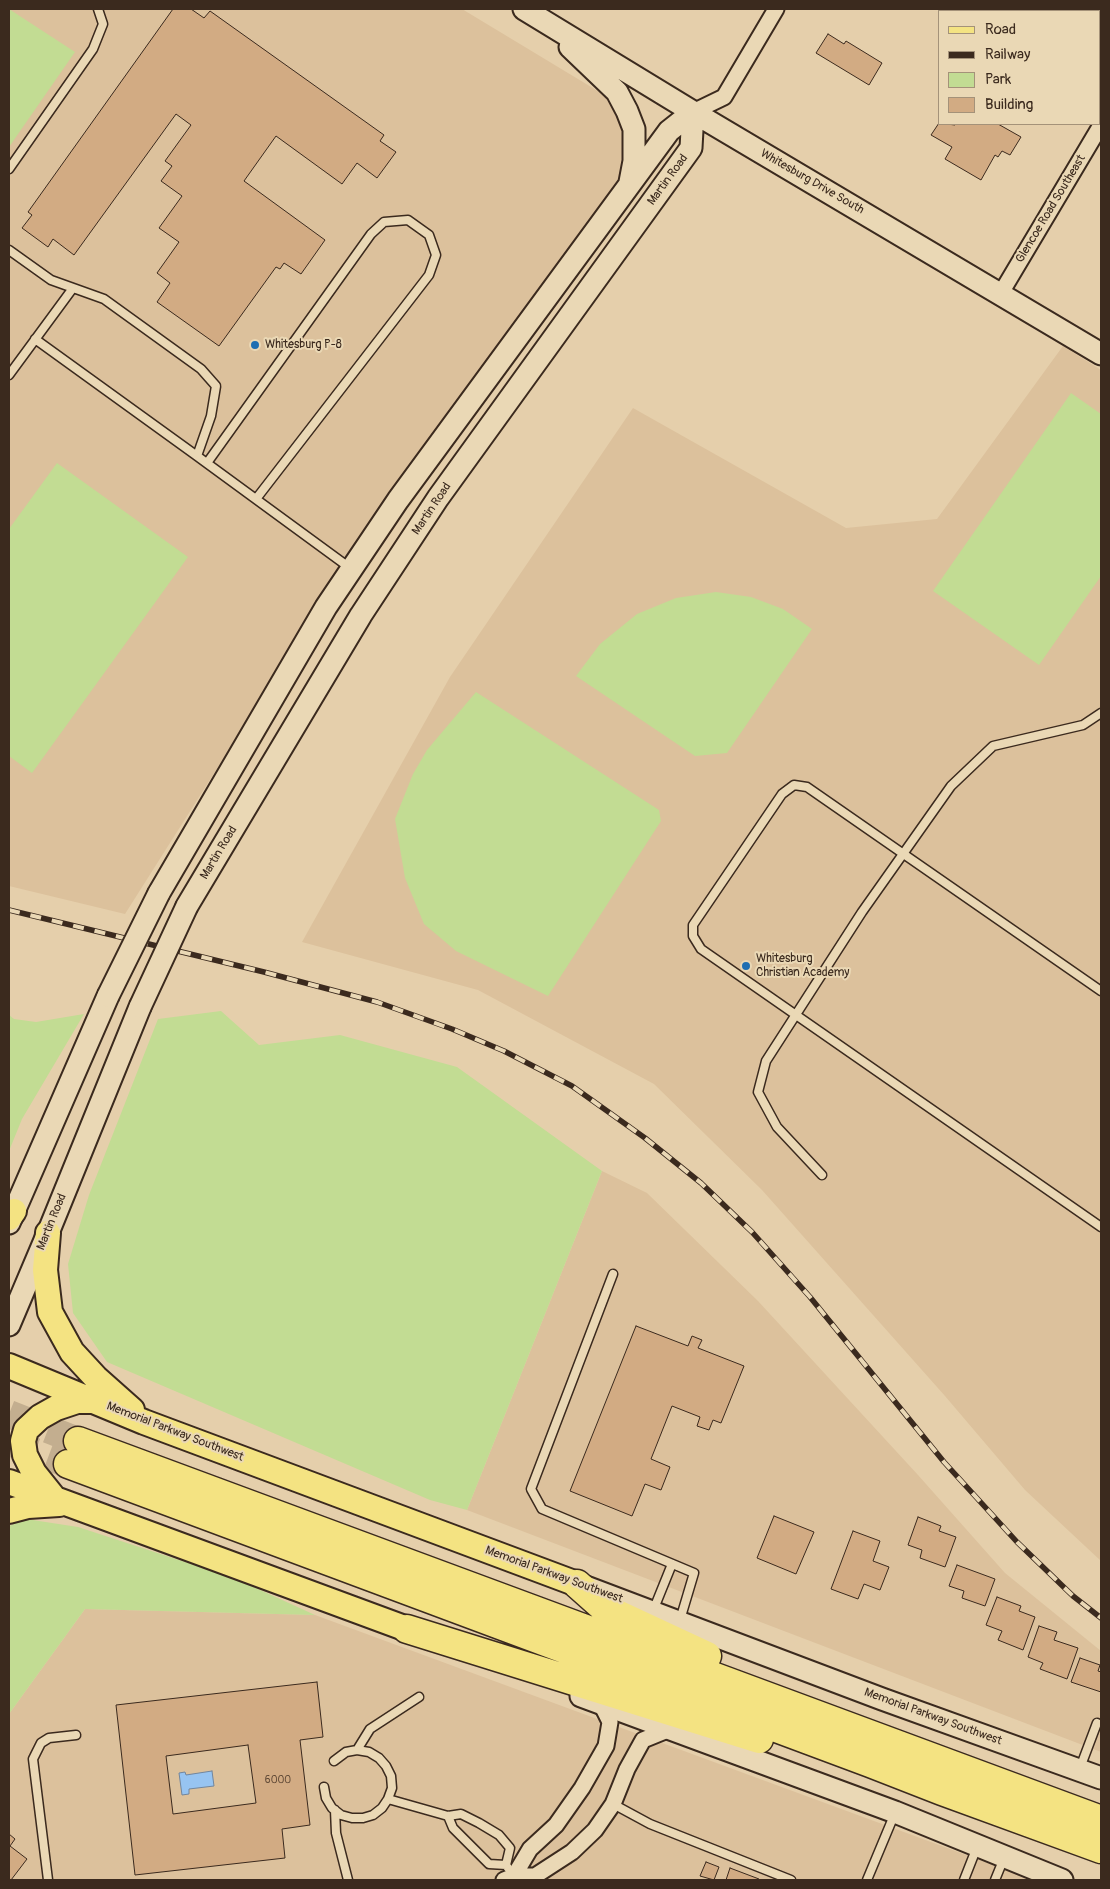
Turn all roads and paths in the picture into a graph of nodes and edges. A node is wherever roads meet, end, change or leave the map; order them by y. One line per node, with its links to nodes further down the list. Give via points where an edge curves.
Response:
1 (98, 9): 7 (lane, via 103,24 93,49)
2 (524, 9): 4 (main road, Whitesburg Drive South)
3 (776, 9): 5 (street, via 724,97)
4 (543, 21): 5 (main road, Whitesburg Drive South); 8 (main road, via 617,92 634,129)
5 (693, 112): 8 (main road, via 669,131); 11 (main road, Whitesburg Drive South); 26 (main road, Martin Road, bridge, via 691,148 433,506 361,615 187,906 140,1007)
6 (1101, 126): 11 (street, Glencoe Road Southeast)
7 (9, 169)
8 (630, 184): 18 (main road, via 398,500)
9 (9, 250): 10 (lane, via 51,280)
10 (73, 288): 12 (lane); 15 (lane, via 104,299 201,369 216,386 211,416)
11 (1001, 293): 13 (main road, Whitesburg Drive South)
12 (35, 339): 14 (lane); 15 (lane)
13 (1101, 354)
14 (9, 375)
15 (197, 456): 16 (lane)
16 (207, 463): 17 (lane); 17 (lane, via 371,234 384,222 408,220 429,235 436,255 429,275)
17 (256, 499): 18 (lane)
18 (352, 569): 24 (main road, bridge, via 326,607 159,893 108,996)
19 (1101, 713): 20 (lane, via 1083,725 993,746 951,786)
20 (902, 854): 21 (lane); 22 (lane); 22 (lane, via 807,786 794,785 782,794 693,924 693,936 702,949)
21 (1101, 991)
22 (796, 1014): 23 (lane, via 766,1061 758,1092 777,1127); 25 (lane)
23 (822, 1175)
24 (11, 1217)
25 (1101, 1227)
26 (48, 1233): 28 (main road, Martin Road); 31 (main road, via 45,1270 50,1312 72,1352)
27 (613, 1274): 35 (lane, via 531,1489 542,1509)
28 (9, 1324)
29 (9, 1366): 30 (main road, Memorial Parkway Southwest)
30 (94, 1401): 31 (main road, Memorial Parkway Southwest); 33 (main road, via 77,1401 56,1408 26,1430 23,1442 25,1455 34,1473)
31 (144, 1422): 36 (main road, Memorial Parkway Southwest)
32 (9, 1482): 33 (main road)
33 (61, 1501): 34 (main road); 39 (main road)
34 (9, 1511)
35 (672, 1564): 37 (lane); 38 (lane, via 694,1573)
36 (577, 1584): 37 (main road, Memorial Parkway Southwest); 45 (highway, via 604,1608 758,1678 840,1709)
37 (653, 1612): 38 (main road, Memorial Parkway Southwest)
38 (679, 1622): 49 (main road, Memorial Parkway Southwest)
39 (407, 1629): 41 (main road); 48 (highway, via 820,1759)
40 (419, 1696): 46 (lane, via 370,1729)
41 (601, 1704): 43 (main road); 61 (street, via 610,1722 606,1746 556,1825 530,1849)
42 (1097, 1723): 49 (lane)
43 (670, 1729): 53 (street, via 643,1740); 55 (main road)
44 (76, 1735): 63 (lane, via 49,1738 41,1743 33,1759)
45 (876, 1736): 48 (highway, via 73,1452); 57 (highway)
46 (358, 1750): 47 (lane, via 346,1752); 52 (lane, via 369,1752 386,1766 392,1788)
47 (334, 1761)
48 (870, 1762): 59 (highway)
49 (1079, 1770): 50 (main road, Memorial Parkway Southwest)
50 (1101, 1778)
51 (324, 1787): 54 (lane, via 326,1798)
52 (388, 1799): 54 (lane, via 373,1815 363,1818 352,1818); 56 (lane)
53 (613, 1804): 61 (street, via 595,1830 572,1852 535,1876); 65 (lane, via 650,1824)
54 (335, 1810): 64 (lane, via 336,1833)
55 (895, 1812): 58 (main road); 66 (lane)
56 (448, 1816): 61 (lane, via 453,1828 489,1864); 61 (lane, via 461,1814 499,1835 510,1848)
57 (1101, 1820)
58 (978, 1847): 60 (main road); 67 (lane)
59 (1101, 1849)
60 (1004, 1858): 62 (main road); 68 (lane)
61 (510, 1875)
62 (1049, 1878)
63 (48, 1880)
64 (348, 1880)
65 (791, 1880)
66 (867, 1880)
67 (964, 1880)
68 (995, 1880)

